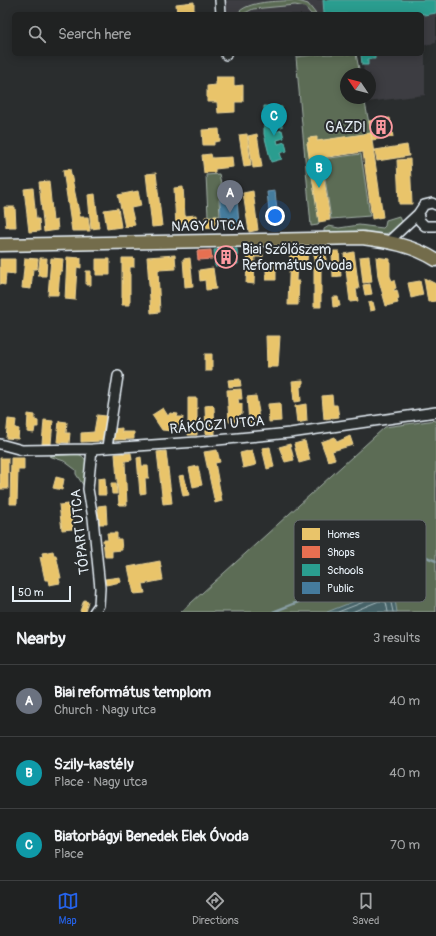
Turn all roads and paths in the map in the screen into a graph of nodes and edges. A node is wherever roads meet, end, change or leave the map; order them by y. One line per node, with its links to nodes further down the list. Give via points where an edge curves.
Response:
1 (220, 0): 2 (street)
2 (221, 12)
3 (436, 205): 4 (street, via 424,205)
4 (418, 214): 5 (street, via 425,226); 6 (street)
5 (436, 226)
6 (388, 242): 7 (main road, NAGY UTCA, via 362,238); 8 (main road, NAGY UTCA, via 414,249)
7 (0, 245)
8 (436, 260)
9 (118, 376): 12 (street)
10 (436, 412): 12 (street, RÁKÓCZI UTCA, via 290,433)
11 (0, 444): 13 (street, RÁKÓCZI UTCA, via 22,450)
12 (107, 447): 13 (street, RÁKÓCZI UTCA)
13 (92, 449): 14 (street, TÓPART UTCA, via 88,489 100,588 99,605)
14 (94, 612)

